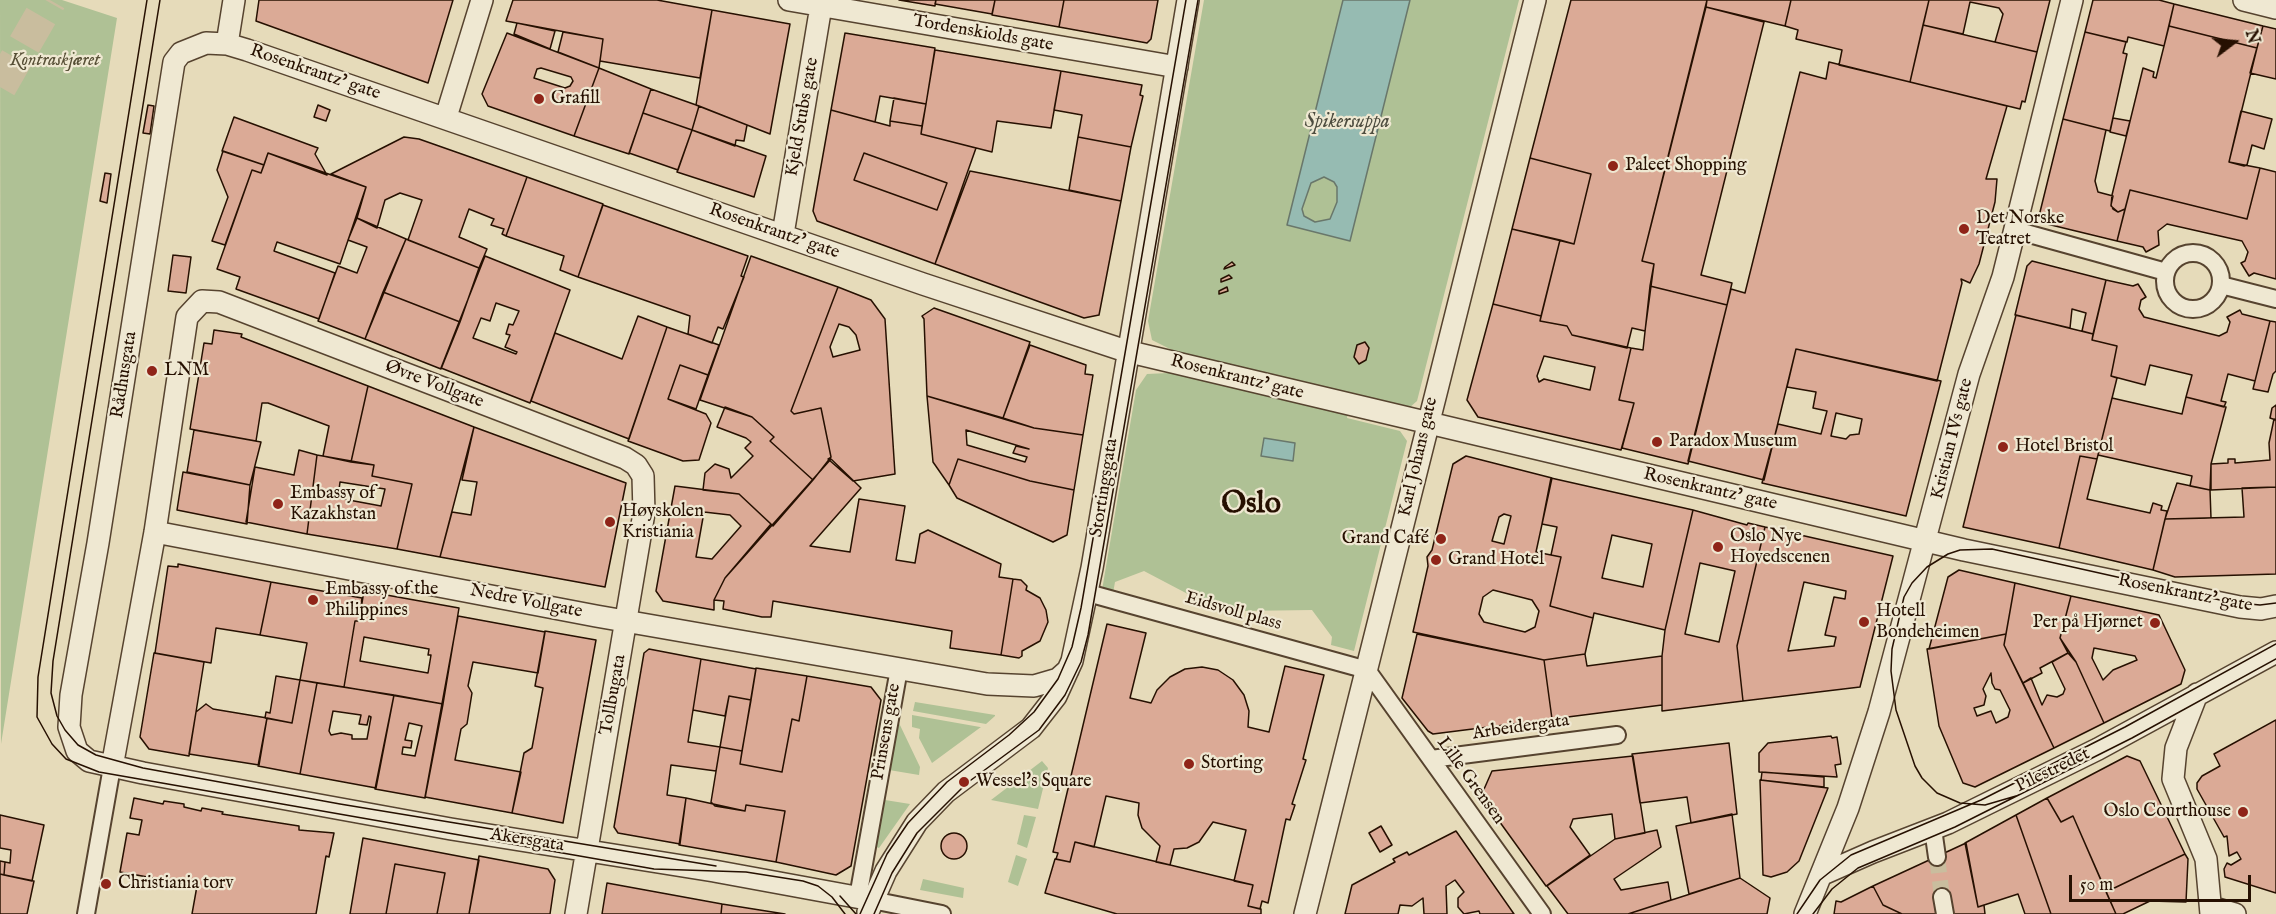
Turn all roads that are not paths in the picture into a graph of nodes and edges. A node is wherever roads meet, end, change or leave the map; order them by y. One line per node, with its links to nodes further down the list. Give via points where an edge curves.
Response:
1 (234, 0): 10 (street)
2 (482, 0): 12 (street)
3 (789, 0): 8 (street, Tordenskiolds gate)
4 (1188, 0): 11 (street, Stortingsgata)
5 (1535, 0): 19 (street, Karl Johans gate)
6 (2072, 0): 13 (street, Kristian IVs gate)
7 (2244, 0): 9 (street)
8 (822, 3): 11 (street, Tordenskiolds gate); 14 (street, Kjeld Stubs gate)
9 (2276, 8)
10 (227, 44): 12 (street, Rosenkrantz’ gate); 33 (street, Rådhusgata, via 198,46 181,53 174,62 71,695 69,727 78,751 89,760)
11 (1177, 67): 18 (street, Stortingsgata)
12 (446, 117): 14 (street, Rosenkrantz’ gate)
13 (2014, 230): 15 (street); 22 (street, Kristian IVs gate, via 1993,311 1969,374)
14 (783, 234): 18 (street, Rosenkrantz’ gate)
15 (2166, 272): 16 (street, via 2185,253 2205,255 2218,266); 16 (street, via 2167,291 2172,300 2186,308 2206,306 2214,300)
16 (2221, 285): 17 (street)
17 (2276, 299)
18 (1128, 351): 19 (street, Rosenkrantz’ gate); 23 (street, Stortingsgata)
19 (1427, 424): 22 (street, Rosenkrantz’ gate); 29 (street, Karl Johans gate)
20 (643, 476): 21 (street, Øvre Vollgate, via 636,465 624,458 219,302 202,301 187,317); 25 (street, Tollbugata, via 644,513)
21 (155, 532): 25 (street, Nedre Vollgate); 33 (street)
22 (1926, 541): 24 (street, Rosenkrantz’ gate, via 2240,607); 37 (street, Kristian IVs gate, via 1866,754)
23 (1088, 593): 28 (street, Stortingsgata); 29 (street, Eidsvoll plass)
24 (2276, 606)
25 (626, 621): 27 (street, Nedre Vollgate); 35 (street, Tollbugata)
26 (2276, 652): 30 (street, Pilestredet)
27 (899, 669): 28 (street, Prinsens gate, via 1024,687 1053,681); 38 (street, Prinsens gate)
28 (1068, 670): 38 (street, Stortingsgata, via 1056,696 1031,728 946,792 917,822)
29 (1367, 670): 32 (street, Lille Grensen); 43 (street, Karl Johans gate)
30 (2197, 694): 34 (street, Pilestredet, via 2098,749); 39 (street, via 2176,748 2173,779 2202,845)
31 (1617, 735): 32 (street, Arbeidergata)
32 (1431, 759): 44 (street, Lille Grensen)
33 (112, 767): 35 (street, Akersgata, via 451,830); 40 (street)
34 (1933, 829): 36 (street); 37 (street, Pilestredet)
35 (587, 850): 38 (street, Akersgata); 41 (street, Tollbugata)
36 (1937, 857)
37 (1823, 874): 45 (street, Kristian IVs gate)
38 (866, 904): 42 (street, Akersgata)
39 (2211, 911): 46 (street)
40 (86, 914)
41 (576, 914)
42 (942, 914)
43 (1305, 914)
44 (1542, 914)
45 (1806, 914)
46 (2235, 914)

